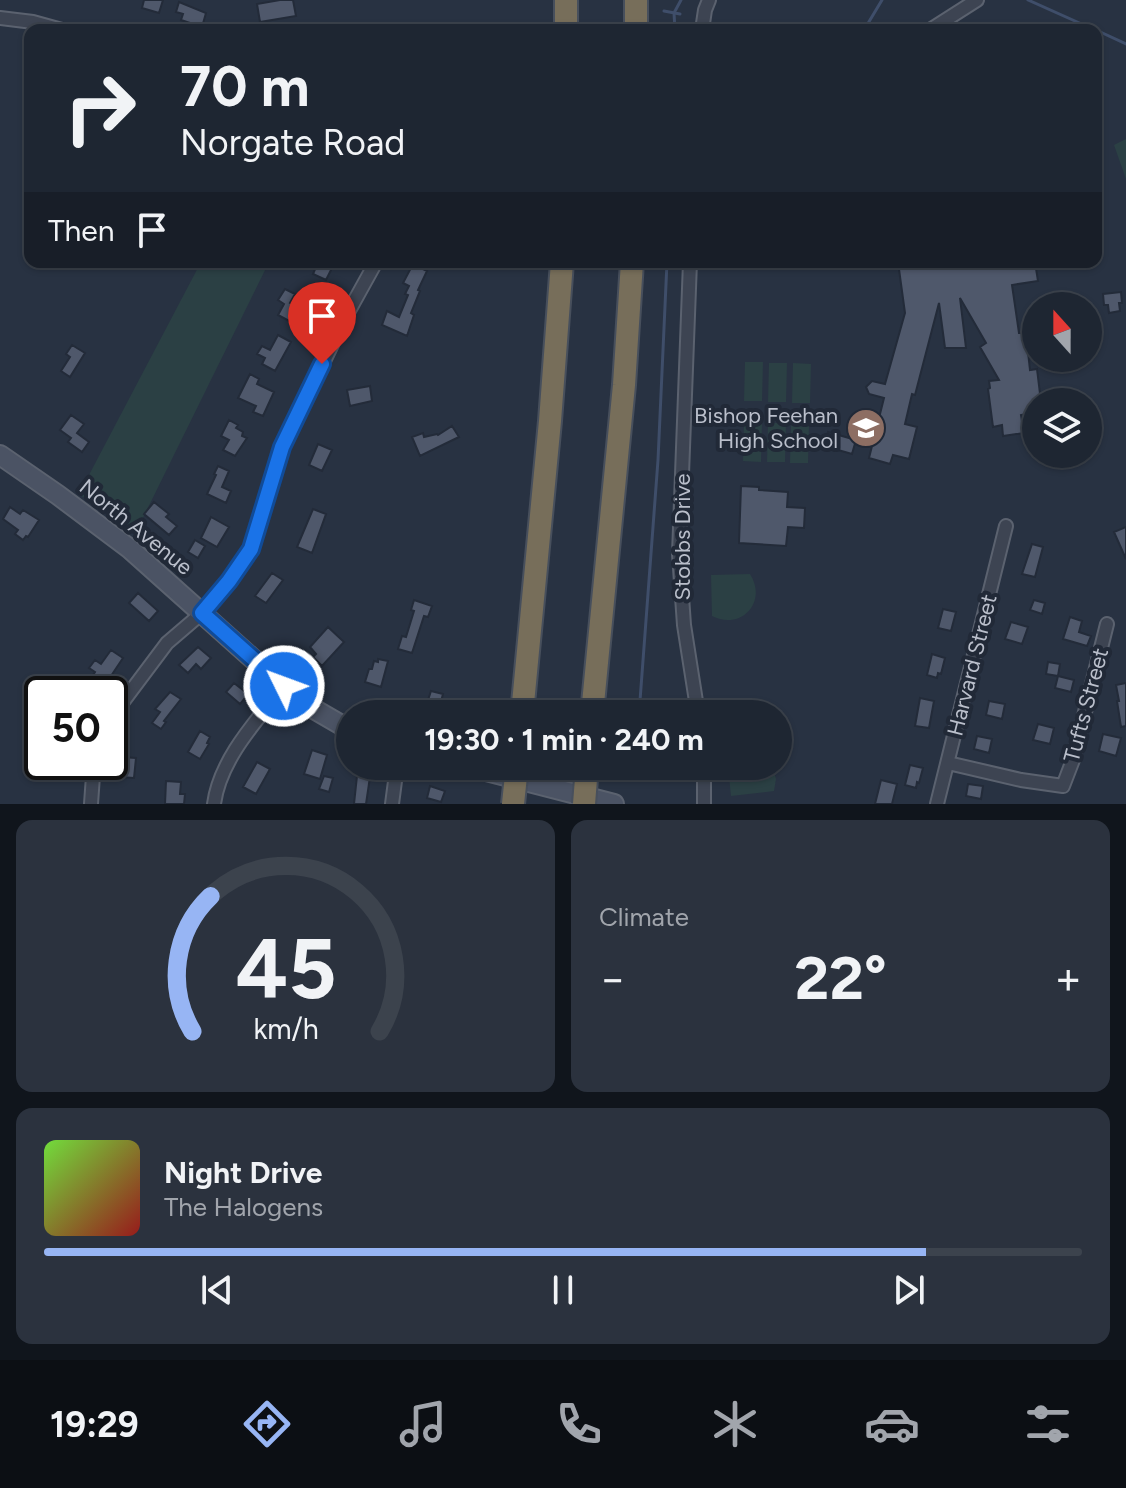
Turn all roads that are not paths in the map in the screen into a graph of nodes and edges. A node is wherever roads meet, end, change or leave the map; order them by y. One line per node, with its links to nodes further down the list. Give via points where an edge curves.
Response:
1 (566, 0): 7 (highway)
2 (636, 0): 8 (highway)
3 (709, 0): 9 (street)
4 (977, 0): 10 (street)
5 (0, 18): 6 (street)
6 (40, 24)
7 (566, 24)
8 (636, 24)
9 (703, 24)
10 (939, 24)
11 (373, 268): 17 (street, via 282,447 251,549)
12 (562, 268): 21 (highway)
13 (632, 268): 22 (highway)
14 (690, 268): 23 (street, Stobbs Drive, via 679,554)
15 (2, 460): 17 (main road, North Avenue, via 130,549)
16 (1006, 526): 25 (street, Harvard Street)
17 (202, 613): 19 (main road, North Avenue); 20 (street, via 167,643)
18 (1107, 624): 25 (street, Tufts Street, via 1063,786)
19 (284, 686): 24 (main road, North Avenue); 33 (street, via 219,779)
20 (128, 695)
21 (523, 700)
22 (593, 700)
23 (696, 700)
24 (336, 722)
25 (948, 763): 39 (street, Harvard Street)
26 (93, 780): 32 (street)
27 (395, 780): 34 (street)
28 (516, 780): 35 (highway, bridge)
29 (521, 780): 37 (main road)
30 (586, 780): 36 (highway, bridge)
31 (704, 780): 38 (street)
32 (91, 804)
33 (214, 804)
34 (392, 804)
35 (513, 804)
36 (584, 804)
37 (614, 804)
38 (704, 804)
39 (937, 804)

